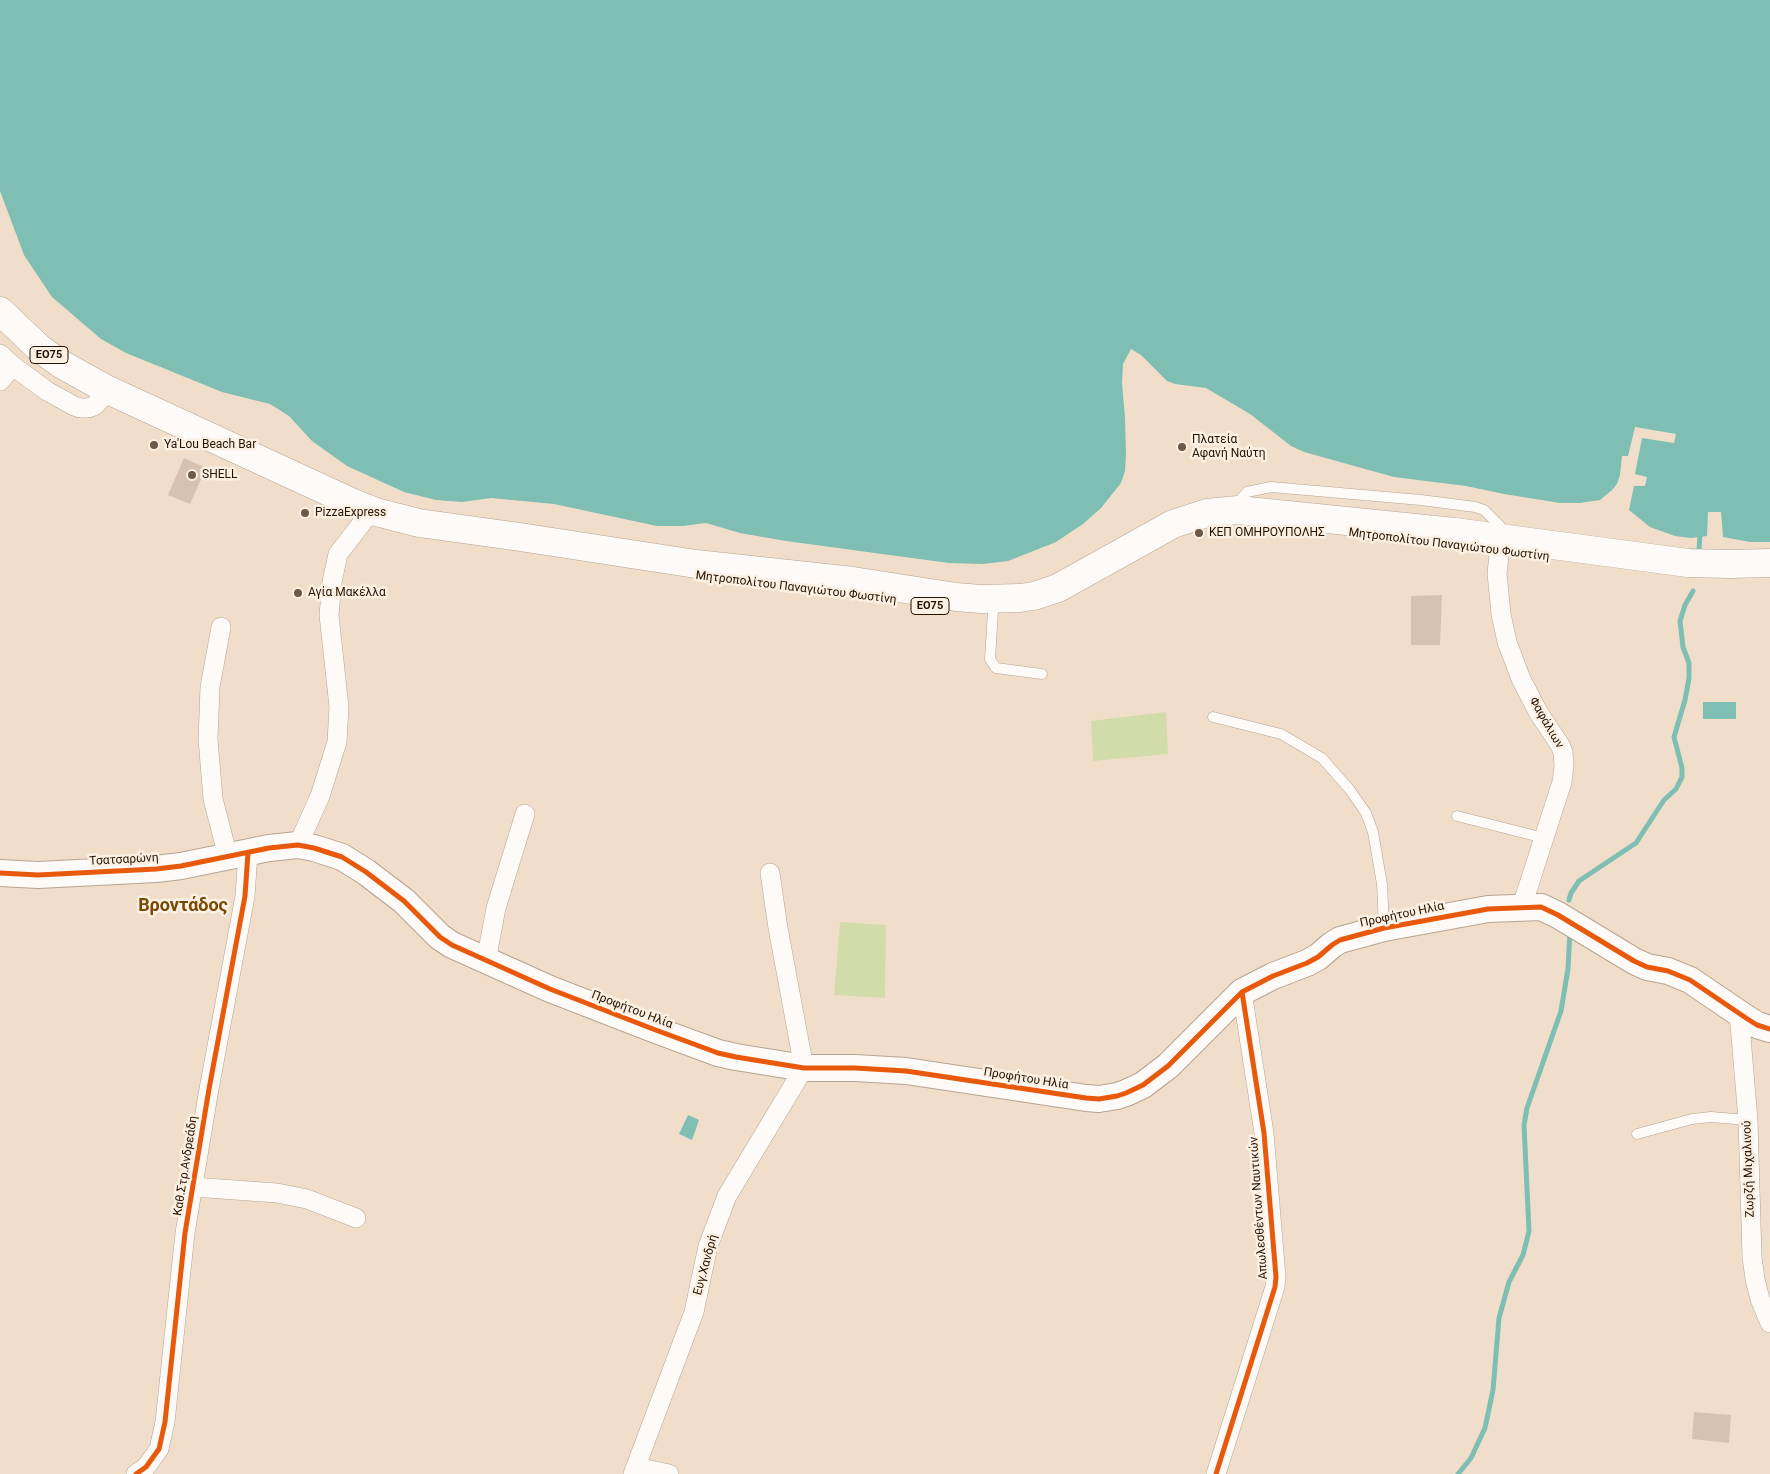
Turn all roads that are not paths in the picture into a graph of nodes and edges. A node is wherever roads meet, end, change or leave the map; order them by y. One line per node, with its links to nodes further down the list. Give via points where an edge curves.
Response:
1 (0, 311): 5 (main road, ΕΟ75, via 39,348)
2 (0, 328): 5 (main road, ΕΟ75, via 53,374)
3 (6, 360): 4 (street); 5 (street, via 74,406 94,406)
4 (0, 381)
5 (103, 394): 6 (main road, Μητροπολίτου Παναγιώτου Φωστίνη / ΕΟ75, via 238,464)
6 (368, 515): 7 (main road, Μητροπολίτου Παναγιώτου Φωστίνη / ΕΟ75, via 696,564 980,599 1020,598 1048,592 1173,524 1207,513 1287,514); 10 (main road, Μητροπολίτου Παναγιώτου Φωστίνη / ΕΟ75, via 414,534 692,576 954,609); 17 (street, via 338,554 332,582 329,615 339,707 337,742 320,796)
7 (1500, 544): 8 (main road, Μητροπολίτου Παναγιώτου Φωστίνη / ΕΟ75, via 1688,562); 9 (main road, Μητροπολίτου Παναγιώτου Φωστίνη / ΕΟ75, via 1701,576); 10 (main road, Μητροπολίτου Παναγιώτου Φωστίνη / ΕΟ75, via 1226,523 1179,535 1051,604); 16 (street, Φαφάλιων, via 1497,574 1507,642 1538,712 1563,752 1562,782)
8 (1770, 563)
9 (1770, 575)
10 (993, 611): 12 (lane, via 992,663 996,668)
11 (221, 627): 18 (street, Καθ.Στρ.Ανδρεάδη, via 210,687 208,739 213,799)
12 (1042, 674)
13 (1213, 717): 22 (lane, via 1281,734 1322,758 1350,790 1366,813 1373,832 1382,884)
14 (525, 814): 23 (street, via 496,908)
15 (1457, 816): 16 (lane)
16 (1544, 838): 21 (street, Φαφάλιων)
17 (298, 845): 18 (street, Προφήτου Ηλία); 23 (street, Προφήτου Ηλία, via 342,858 366,872 404,901 440,937)
18 (238, 855): 19 (street, Τσατσαρώνη, via 156,869 38,875); 30 (street, Καθ.Στρ.Ανδρεάδη, via 245,896)
19 (0, 873)
20 (770, 873): 27 (street)
21 (1522, 906): 22 (street, Προφήτου Ηλία); 25 (street, Προφήτου Ηλία, via 1540,906 1634,961 1690,980)
22 (1384, 928): 24 (street, Προφήτου Ηλία, via 1340,940 1313,960)
23 (486, 961): 27 (street, Προφήτου Ηλία, via 581,1002 718,1053)
24 (1242, 992): 27 (street, Προφήτου Ηλία, via 1160,1073 1143,1085 1107,1098 1086,1098 906,1071); 36 (street, Απωλεσθέντων Ναυτικών, via 1264,1133 1276,1277)
25 (1738, 1013): 26 (street, Προφήτου Ηλία); 28 (street, Ζωρζή Μιχαλινού)
26 (1770, 1029)
27 (804, 1068): 33 (street, Ευγ.Χανδρή, via 727,1196 708,1246 694,1312)
28 (1748, 1120): 29 (lane, via 1692,1119); 32 (street, Ζωρζή Μιχαλινού, via 1752,1257 1760,1299)
29 (1638, 1134)
30 (193, 1187): 31 (street, via 276,1193 308,1199); 34 (street, Καθ.Στρ.Ανδρεάδη, via 185,1233 165,1422 159,1449 146,1467)
31 (356, 1218)
32 (1770, 1323)
33 (635, 1471): 35 (street)
34 (136, 1474)
35 (669, 1474)
36 (1216, 1474)

